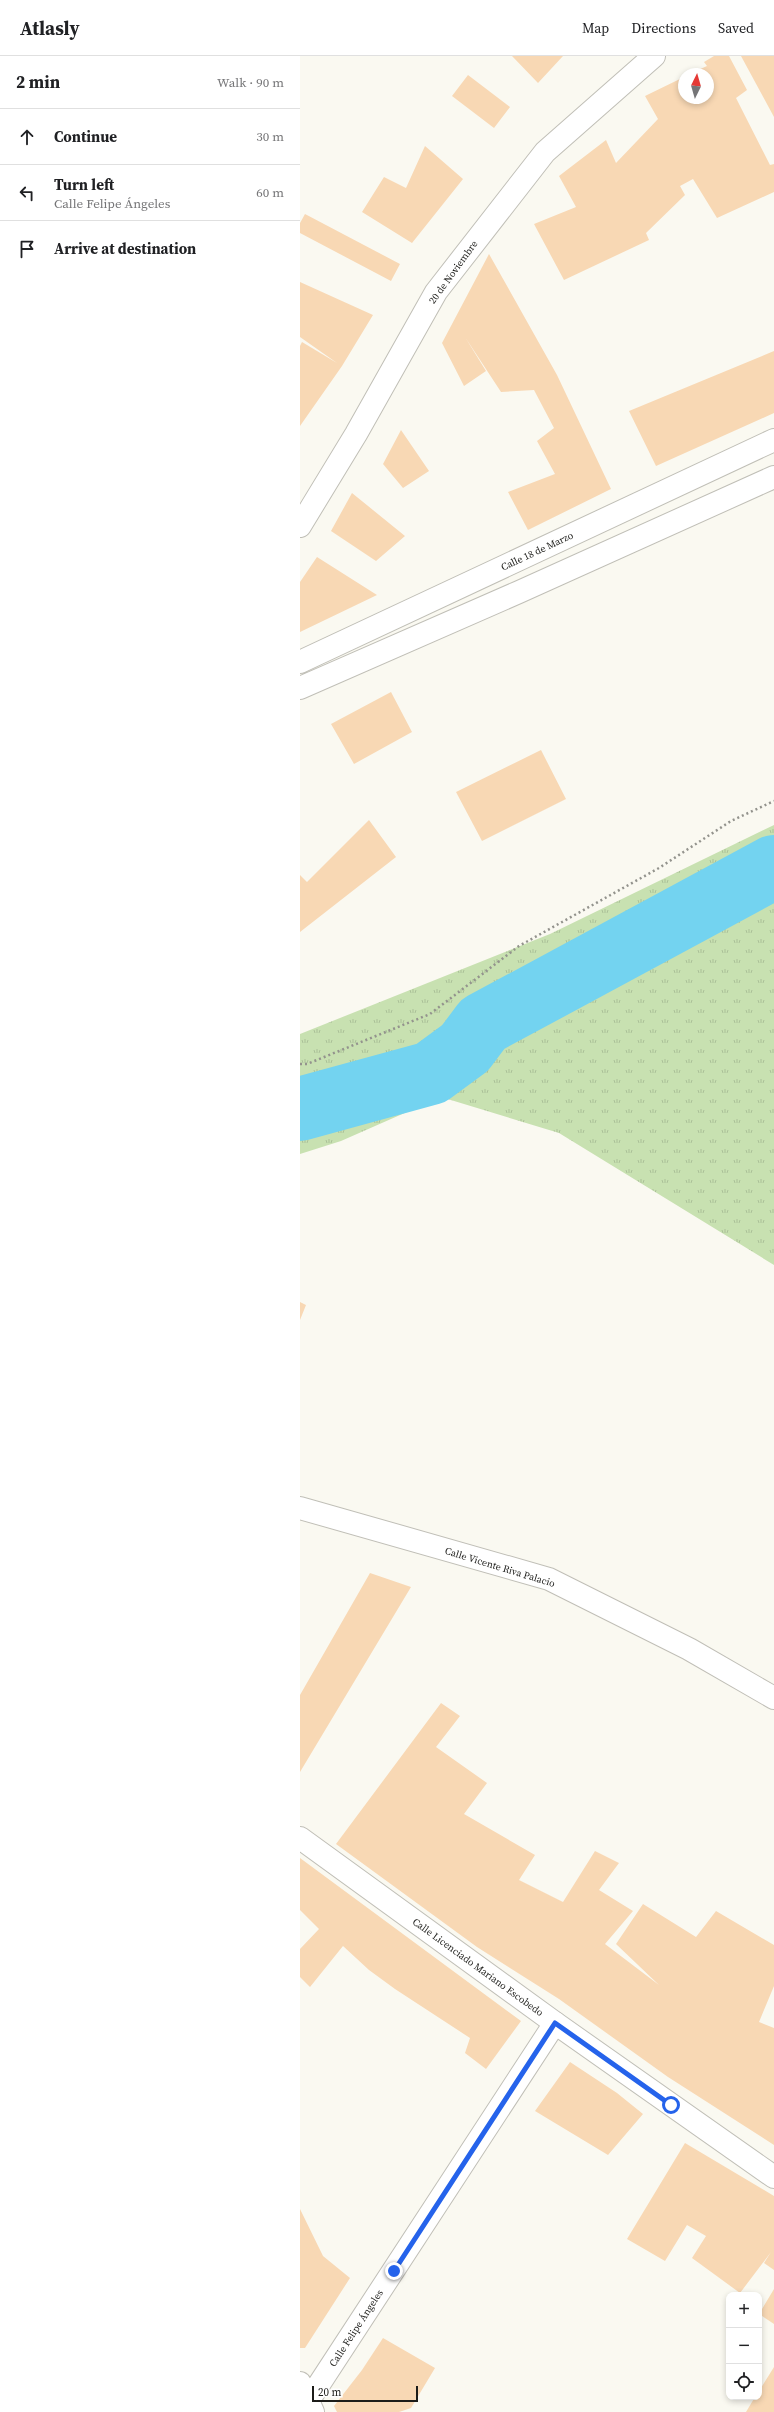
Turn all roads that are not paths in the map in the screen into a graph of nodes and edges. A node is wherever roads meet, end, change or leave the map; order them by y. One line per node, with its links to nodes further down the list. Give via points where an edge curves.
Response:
1 (654, 56): 4 (main road, 20 de Noviembre, via 545,152 436,292 356,434)
2 (774, 440): 5 (main road, Calle 18 de Marzo)
3 (774, 477): 6 (main road)
4 (300, 526)
5 (300, 662)
6 (300, 688)
7 (300, 1508): 8 (main road, Calle Vicente Riva Palacio, via 548,1579 689,1649)
8 (774, 1698)
9 (300, 1838): 10 (main road, Calle Licenciado Mariano Escobedo)
10 (555, 2023): 11 (main road, Calle Licenciado Mariano Escobedo); 12 (main road, Calle Felipe Ángeles)
11 (774, 2177)
12 (306, 2402)

